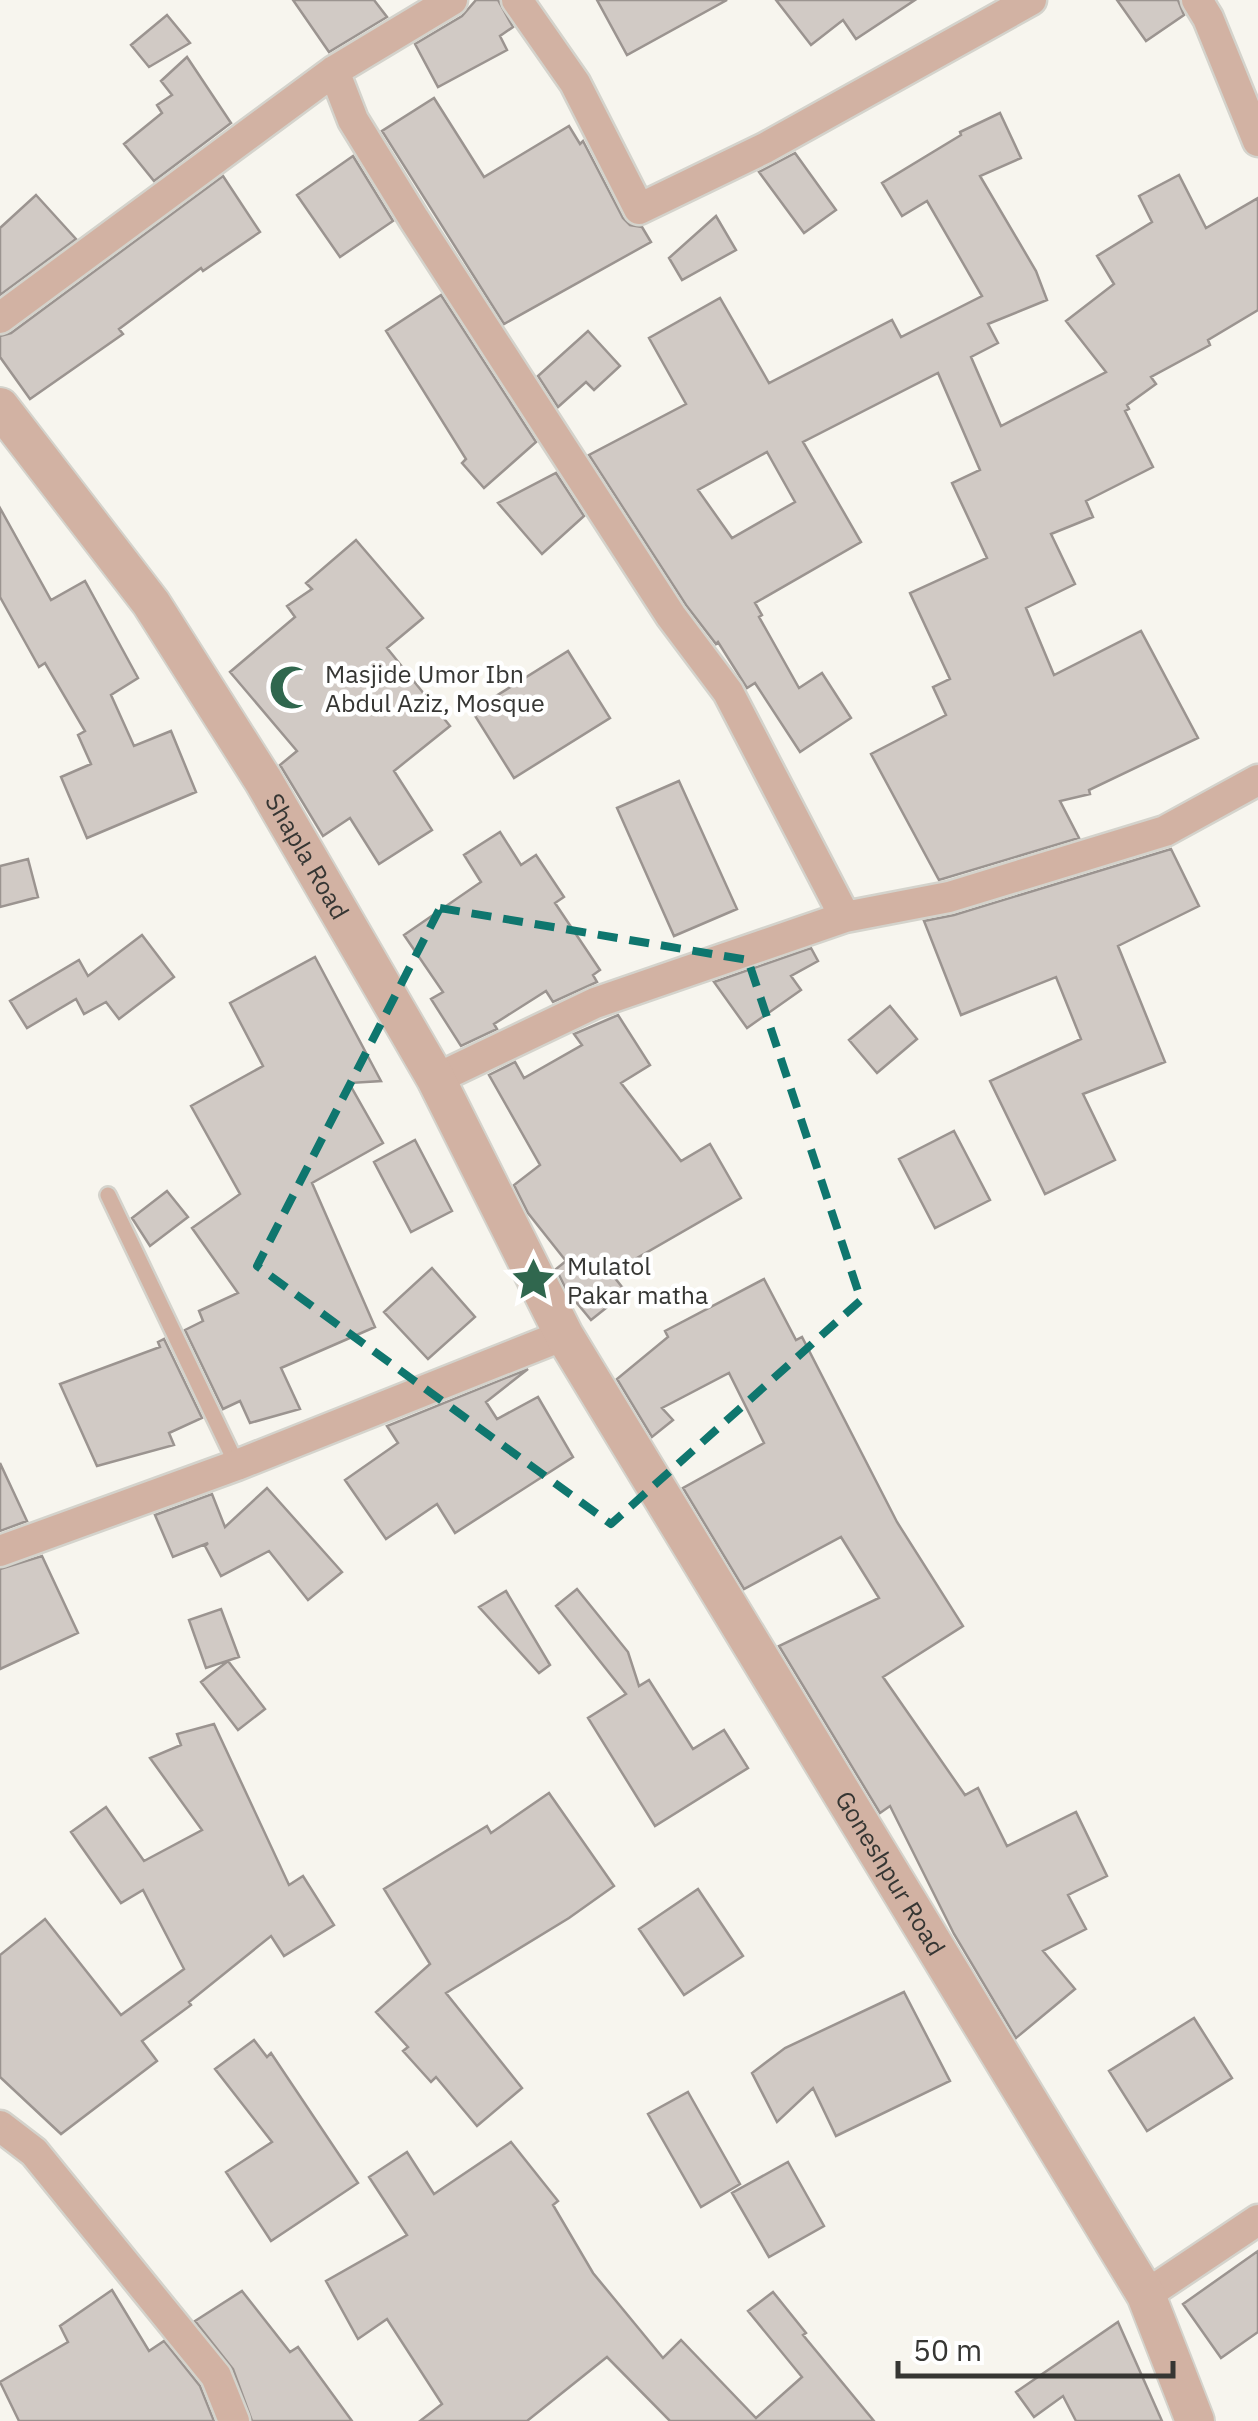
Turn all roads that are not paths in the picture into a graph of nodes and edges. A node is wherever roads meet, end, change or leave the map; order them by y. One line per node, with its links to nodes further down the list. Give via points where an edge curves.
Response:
1 (452, 0): 5 (street)
2 (516, 0): 3 (street, via 575,83 639,209 765,148)
3 (1032, 0)
4 (1197, 0): 6 (street)
5 (334, 71): 7 (street); 10 (street, via 353,120 414,219 671,616 728,692)
6 (1258, 141)
7 (0, 318)
8 (0, 407): 11 (street, Shapla Road, via 151,603 264,780)
9 (1258, 780): 10 (street, via 1165,831 948,897)
10 (845, 917): 11 (street, via 595,1003)
11 (436, 1079): 13 (street, Shapla Road)
12 (108, 1194): 14 (lane)
13 (564, 1335): 14 (street); 18 (street, Goneshpur Road)
14 (237, 1465): 15 (street)
15 (0, 1551)
16 (0, 2126): 19 (street, via 34,2152 216,2376)
17 (1258, 2220): 18 (street)
18 (1146, 2296): 20 (street, Goneshpur Road)
19 (234, 2421)
20 (1195, 2421)

